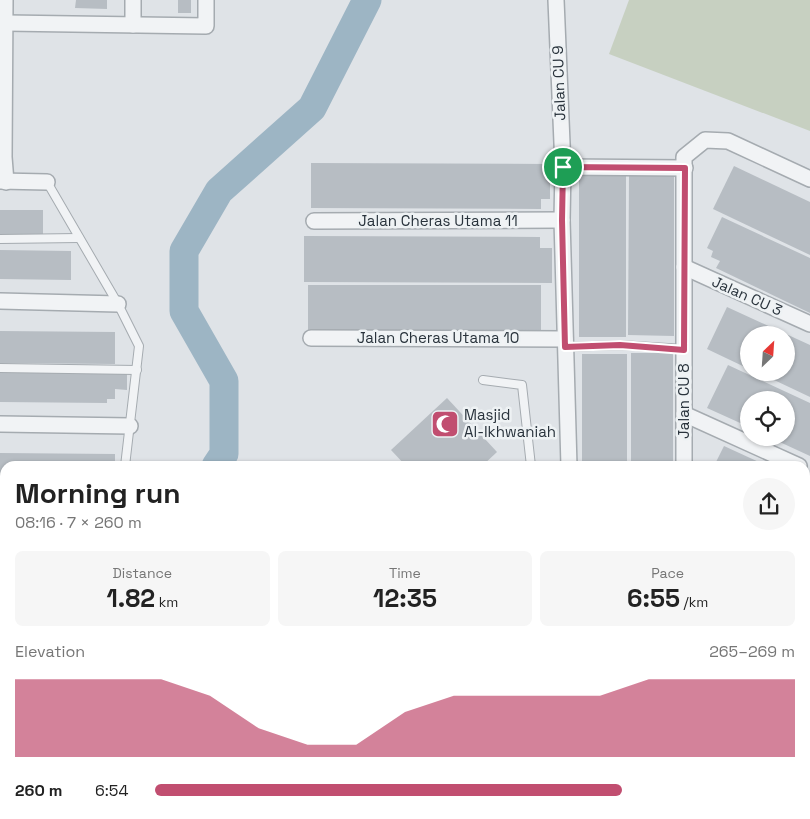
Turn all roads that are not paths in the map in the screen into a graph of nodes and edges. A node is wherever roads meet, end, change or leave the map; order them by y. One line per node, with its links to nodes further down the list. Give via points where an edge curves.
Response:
1 (5, 0): 5 (street)
2 (133, 0): 6 (street)
3 (206, 0): 6 (street, via 206,26)
4 (556, 0): 10 (street, Jalan CU 9)
5 (6, 23): 6 (street); 7 (street)
6 (133, 25)
7 (3, 119): 8 (street)
8 (3, 154): 12 (street)
9 (684, 162): 10 (street); 11 (street, via 705,140 728,141); 18 (street, Jalan CU 8)
10 (563, 167): 14 (street, Jalan CU 9)
11 (810, 179)
12 (3, 182): 13 (street)
13 (47, 182): 16 (lane)
14 (562, 220): 15 (street, Jalan Cheras Utama 11); 23 (street, Jalan CU 9)
15 (314, 221)
16 (79, 238): 17 (lane); 20 (lane)
17 (0, 239)
18 (684, 268): 21 (street, Jalan CU 3); 24 (street, Jalan CU 8)
19 (0, 300): 20 (street)
20 (118, 304): 26 (lane, via 139,346)
21 (810, 324)
22 (311, 338): 23 (street, Jalan Cheras Utama 10)
23 (565, 343): 24 (lane); 33 (street, Jalan CU 9)
24 (684, 350): 28 (street, Jalan CU 8)
25 (0, 368): 26 (lane)
26 (136, 370): 30 (lane)
27 (483, 380): 32 (lane, via 522,385)
28 (684, 414): 34 (street, Jalan CU 8); 35 (street)
29 (0, 424): 30 (street)
30 (130, 426): 31 (lane)
31 (126, 461)
32 (530, 461)
33 (569, 461)
34 (684, 461)
35 (788, 461)

